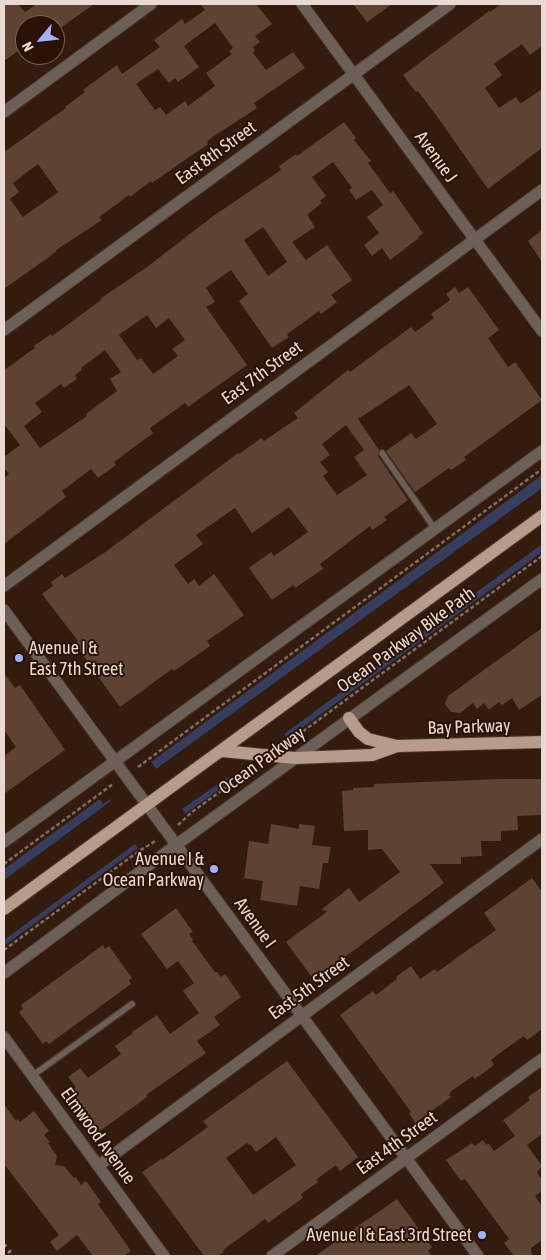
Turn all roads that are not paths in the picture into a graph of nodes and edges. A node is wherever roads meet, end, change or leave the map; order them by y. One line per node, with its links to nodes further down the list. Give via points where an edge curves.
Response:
1 (151, 4): 5 (street)
2 (302, 4): 4 (street, Avenue J)
3 (450, 4): 4 (street, East 8th Street)
4 (354, 74): 7 (street, Avenue J); 8 (street, East 8th Street)
5 (4, 112)
6 (542, 190): 7 (street, East 7th Street)
7 (475, 239): 9 (street, Avenue J); 15 (street, East 7th Street)
8 (4, 330)
9 (542, 331)
10 (542, 451): 13 (street)
11 (382, 454): 13 (lane)
12 (542, 516): 20 (main road, Ocean Parkway)
13 (434, 529): 22 (street)
14 (542, 579): 17 (street, Ocean Parkway)
15 (4, 586)
16 (4, 610): 22 (street, Avenue I)
17 (349, 718): 19 (main road, Bay Parkway, via 368,739); 21 (street, Ocean Parkway)
18 (542, 742): 19 (main road, Bay Parkway)
19 (397, 746): 21 (main road, Bay Parkway, via 372,755)
20 (222, 751): 21 (main road, Bay Parkway); 23 (main road, Ocean Parkway)
21 (295, 758): 26 (street, Ocean Parkway)
22 (114, 761): 23 (street, Avenue I); 25 (street)
23 (146, 804): 26 (street, Avenue I); 27 (main road, Ocean Parkway)
24 (542, 839): 30 (street, East 5th Street)
25 (4, 842)
26 (176, 845): 28 (street, Ocean Parkway); 30 (street, Avenue I)
27 (4, 909)
28 (4, 973)
29 (132, 1004): 33 (lane)
30 (301, 1015): 34 (street, Avenue I); 35 (street, East 5th Street)
31 (4, 1037): 33 (street, Elmwood Avenue)
32 (542, 1059): 34 (street, East 4th Street)
33 (32, 1076): 35 (street, Elmwood Avenue)
34 (406, 1158): 37 (street, East 4th Street); 38 (street, Avenue I)
35 (98, 1166): 36 (street, Elmwood Avenue)
36 (164, 1256)
37 (272, 1256)
38 (478, 1256)

